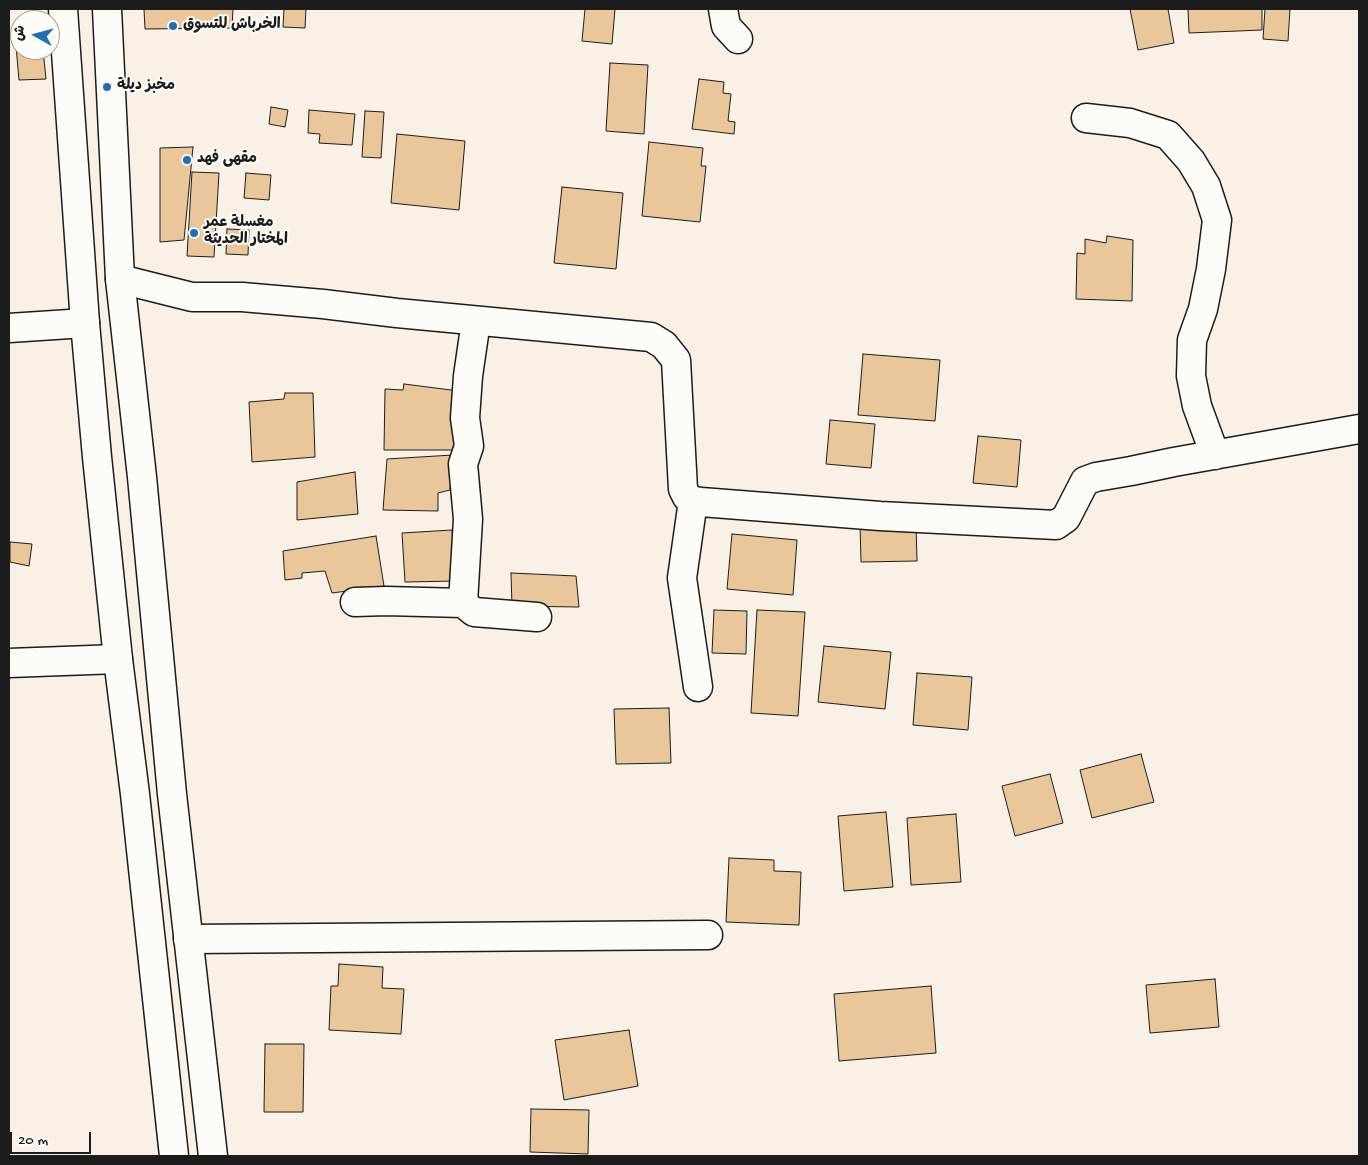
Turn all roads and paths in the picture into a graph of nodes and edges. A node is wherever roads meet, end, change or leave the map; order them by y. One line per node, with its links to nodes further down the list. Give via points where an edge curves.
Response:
1 (63, 9): 8 (street)
2 (107, 9): 6 (street)
3 (723, 9): 4 (street, via 726,26)
4 (738, 39)
5 (1086, 118): 11 (street, via 1130,123 1168,135 1191,160 1206,186 1217,220 1203,308 1192,340 1191,376 1197,406)
6 (120, 280): 7 (street, via 192,297 242,297); 20 (street)
7 (476, 321): 12 (street, via 651,337 664,345 676,360 683,489 687,498); 14 (street, via 465,418 469,446 463,464 468,519)
8 (85, 323): 9 (street); 16 (street)
9 (9, 328)
10 (1359, 429): 11 (street)
11 (1215, 455): 12 (street, via 1096,476 1085,481 1066,518 1056,525 880,516)
12 (693, 501): 18 (street, via 682,578)
13 (355, 602): 14 (street)
14 (463, 603): 15 (street, via 474,612)
15 (537, 617)
16 (118, 659): 17 (street); 19 (street)
17 (9, 663)
18 (698, 687)
19 (135, 794): 20 (street); 23 (street)
20 (172, 794): 22 (street)
21 (708, 935): 22 (street)
22 (188, 939): 24 (street)
23 (174, 1156)
24 (213, 1156)

